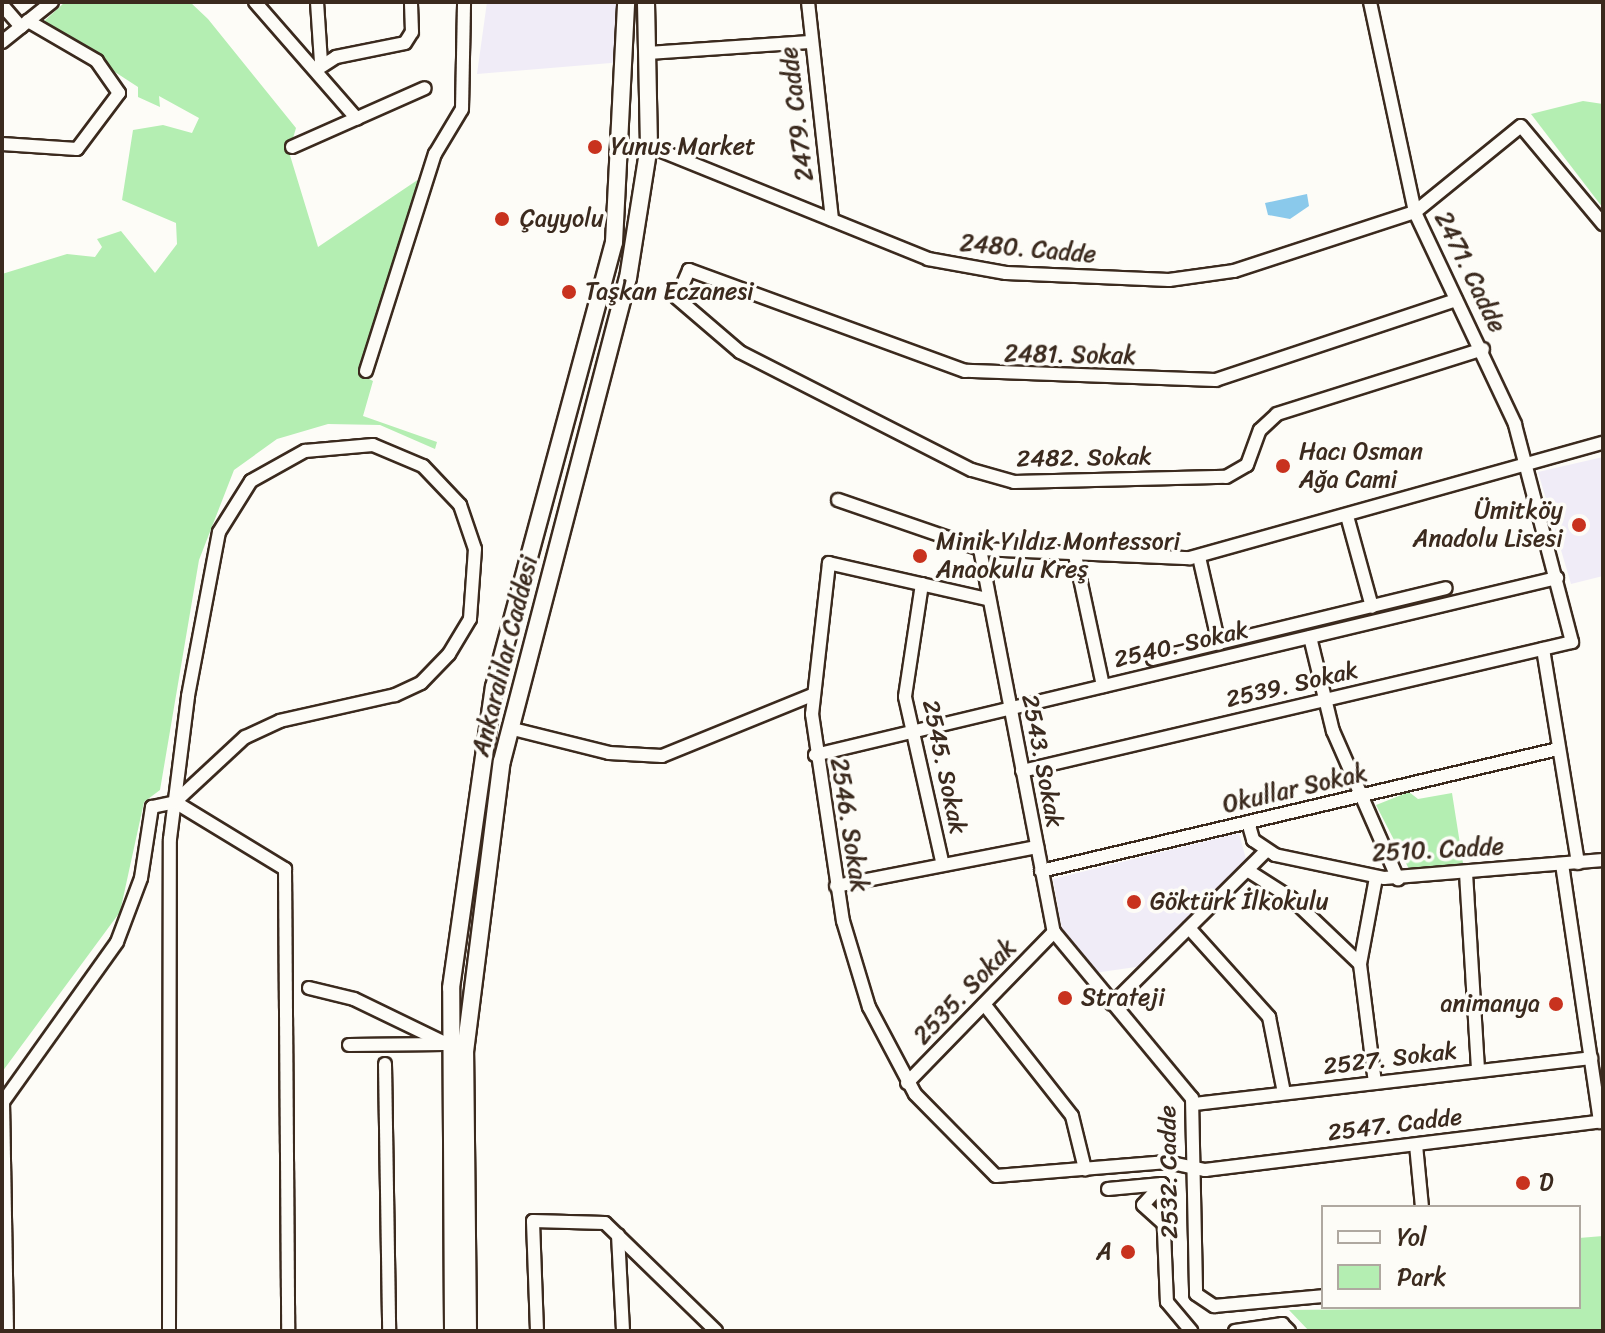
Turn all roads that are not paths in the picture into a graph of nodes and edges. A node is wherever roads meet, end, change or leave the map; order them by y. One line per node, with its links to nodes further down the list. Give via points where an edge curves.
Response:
1 (52, 2): 11 (street)
2 (255, 2): 15 (street)
3 (317, 2): 15 (street)
4 (411, 2): 15 (street, via 412,32 405,43)
5 (464, 2): 30 (street, via 462,109 435,154)
6 (626, 2): 18 (main road, Ankaralılar Caddesi)
7 (646, 2): 14 (main road, Ankaralılar Caddesi)
8 (808, 2): 13 (street, 2479. Cadde)
9 (1370, 2): 22 (street, 2471. Cadde)
10 (2, 5): 11 (street)
11 (24, 24): 12 (street); 19 (street, via 97,61 119,93 77,149)
12 (2, 42)
13 (810, 42): 14 (street); 23 (street, 2479. Cadde)
14 (648, 53): 20 (main road, Ankaralılar Caddesi)
15 (318, 66): 17 (street)
16 (425, 88): 17 (street)
17 (357, 119): 21 (street)
18 (624, 138): 20 (main road); 27 (main road, Ankaralılar Caddesi, via 614,242)
19 (2, 144)
20 (649, 146): 23 (street, 2480. Cadde); 28 (main road, Ankaralılar Caddesi)
21 (292, 147)
22 (1415, 212): 23 (street, 2480. Cadde, via 1234,271 1169,280 950,266); 24 (street, via 1521,126); 26 (street, 2471. Cadde)
23 (832, 220)
24 (1603, 224)
25 (689, 270): 26 (street, 2481. Sokak, via 922,360 1011,376 1224,379); 29 (street, 2482. Sokak, via 677,298 715,336 1006,481 1226,477 1247,465 1260,430 1277,414)
26 (1456, 300): 29 (street, 2471. Cadde)
27 (593, 333): 28 (main road); 54 (main road, Ankaralılar Caddesi)
28 (614, 337): 55 (main road, Ankaralılar Caddesi)
29 (1483, 349): 32 (street, 2471. Cadde)
30 (366, 371)
31 (1603, 443): 32 (street)
32 (1529, 462): 34 (street); 38 (street, 2471. Cadde)
33 (838, 500): 35 (street)
34 (1347, 516): 37 (street); 42 (street)
35 (980, 549): 36 (street); 41 (street, 2543. Sokak)
36 (1075, 555): 37 (street); 50 (street)
37 (1199, 557): 46 (street)
38 (1557, 578): 44 (street, 2540. Sokak); 45 (street, 2471. Cadde)
39 (922, 584): 41 (street); 51 (street, 2546. Sokak, via 829,563); 56 (street, 2545. Sokak, via 905,673)
40 (1446, 588): 42 (street)
41 (987, 599): 53 (street, 2543. Sokak)
42 (1372, 607): 43 (street)
43 (1257, 634): 46 (street); 47 (street)
44 (1310, 637): 47 (street, 2540. Sokak); 52 (street)
45 (1572, 642): 48 (street, 2539. Sokak)
46 (1219, 644): 49 (street)
47 (1261, 649): 50 (street, 2540. Sokak)
48 (1543, 649): 52 (street, 2539. Sokak); 57 (street)
49 (1153, 659)
50 (1103, 686): 53 (street, 2540. Sokak)
51 (812, 695): 55 (street, via 662,756 609,753); 58 (street, 2546. Sokak)
52 (1324, 700): 59 (street, 2539. Sokak); 60 (street)
53 (1008, 709): 56 (street, 2540. Sokak); 59 (street, 2543. Sokak)
54 (487, 721): 55 (main road); 81 (main road, Ankaralılar Caddesi)
55 (509, 728): 105 (main road, Ankaralılar Caddesi, via 465,1052)
56 (910, 732): 58 (street, 2540. Sokak); 68 (street, 2545. Sokak)
57 (1558, 749): 60 (street, Okullar Sokak); 66 (street)
58 (815, 755): 74 (street, 2546. Sokak)
59 (1022, 771): 63 (street, 2543. Sokak)
60 (1361, 796): 62 (street, Okullar Sokak); 73 (street)
61 (175, 802): 61 (street, via 216,547 235,499 269,468 325,447 373,445 423,466 460,505 478,564 470,619 449,654 421,683 395,695 280,721 245,737); 100 (street, via 152,807 141,878 117,942 3,1102); 101 (street, via 168,907); 102 (street, via 285,869)
62 (1248, 822): 64 (street); 70 (street, Okullar Sokak)
63 (1037, 847): 68 (street); 70 (street, 2543. Sokak)
64 (1266, 851): 69 (street); 72 (street, 2510. Cadde)
65 (1603, 860): 66 (street, 2510. Cadde)
66 (1578, 863): 67 (street, 2510. Cadde)
67 (1562, 864): 71 (street, 2510. Cadde); 83 (street)
68 (943, 865): 74 (street)
69 (1247, 870): 75 (street); 77 (street, via 1291,898)
70 (1041, 871): 76 (street, 2543. Sokak)
71 (1466, 873): 73 (street, 2510. Cadde); 85 (street)
72 (1376, 878): 73 (street, 2510. Cadde); 77 (street)
73 (1398, 879)
74 (836, 886): 86 (street, 2546. Sokak, via 861,985)
75 (1189, 928): 80 (street); 88 (street, via 1269,1017)
76 (1054, 932): 79 (street, 2535. Sokak); 80 (street, 2532. Cadde)
77 (1360, 964): 87 (street)
78 (309, 988): 81 (street, via 354,999)
79 (984, 1004): 86 (street, 2535. Sokak); 93 (street, via 1072,1116)
80 (1112, 1004): 89 (street, 2532. Cadde)
81 (447, 1044): 82 (street); 104 (main road, Ankaralılar Caddesi)
82 (349, 1045)
83 (1591, 1058): 85 (street, 2527. Sokak); 90 (street)
84 (385, 1064): 103 (street)
85 (1478, 1071): 87 (street, 2527. Sokak)
86 (907, 1083): 93 (street, 2546. Sokak, via 996,1176)
87 (1375, 1083): 88 (street, 2527. Sokak)
88 (1284, 1093): 89 (street, 2527. Sokak)
89 (1194, 1104): 92 (street, 2532. Cadde)
90 (1601, 1122): 91 (street, 2547. Cadde)
91 (1416, 1145): 92 (street, 2547. Cadde); 96 (street)
92 (1193, 1167): 93 (street, 2547. Cadde, via 1167,1162); 99 (street, 2532. Cadde, via 1193,1284 1214,1306)
93 (1085, 1169)
94 (1162, 1184): 95 (street); 97 (street); 97 (street, via 1143,1205)
95 (1108, 1189)
96 (1422, 1205)
97 (1164, 1224): 109 (street, via 1169,1308)
98 (618, 1235): 106 (street, via 605,1223 533,1221); 107 (street); 108 (street)
99 (1321, 1296)
100 (7, 1331)
101 (169, 1331)
102 (288, 1331)
103 (389, 1331)
104 (453, 1331)
105 (468, 1331)
106 (537, 1331)
107 (623, 1331)
108 (716, 1331)
109 (1191, 1331)
110 (1235, 1331): 111 (street, via 1282,1324)
111 (1289, 1331)

